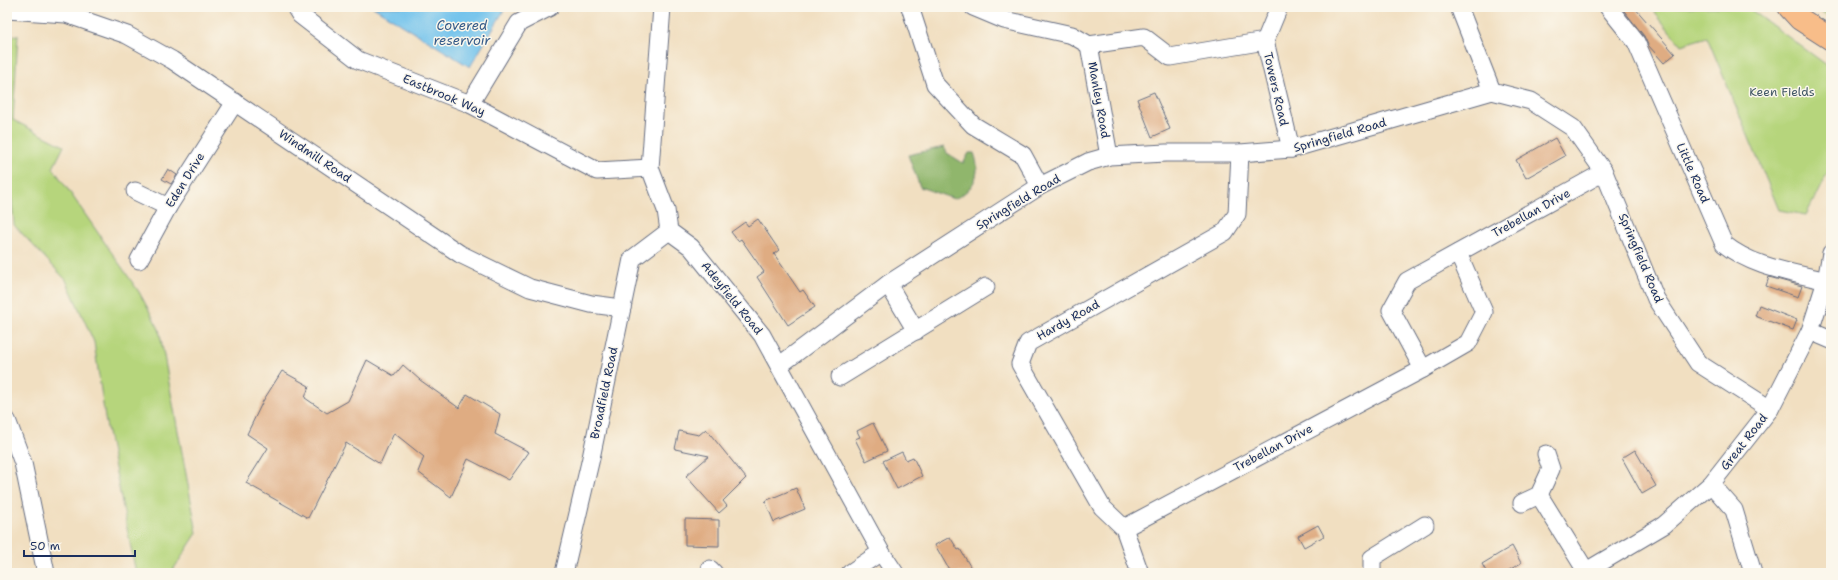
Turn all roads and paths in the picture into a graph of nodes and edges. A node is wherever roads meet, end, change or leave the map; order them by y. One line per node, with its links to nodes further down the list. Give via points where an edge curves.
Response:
1 (294, 7): 16 (street, Eastbrook Way, via 300,15 358,60)
2 (550, 7): 16 (street, via 519,23)
3 (662, 7): 20 (street)
4 (910, 7): 22 (street, via 935,84 973,125 1023,155)
5 (973, 7): 13 (street, via 1004,20 1072,36)
6 (1279, 7): 12 (street, Towers Road)
7 (1459, 7): 14 (street)
8 (1608, 7): 29 (street, Little Road, via 1636,42 1724,244 1736,254 1764,266)
9 (1789, 7): 11 (main road, via 1800,19)
10 (7, 10): 15 (street, Windmill Road, via 66,14 127,35 172,60)
11 (1831, 39)
12 (1265, 41): 13 (street, via 1170,57 1144,37); 17 (street, Towers Road)
13 (1089, 45): 19 (street, Manley Road)
14 (1492, 91): 17 (street, Springfield Road); 21 (street, Springfield Road, via 1531,101 1573,128)
15 (235, 102): 24 (street, Eden Drive); 32 (street, Windmill Road, via 460,254 530,288 591,304)
16 (470, 104): 20 (street, Eastbrook Way, via 597,171)
17 (1291, 150): 18 (street, Springfield Road)
18 (1240, 153): 19 (street, Springfield Road); 46 (street, Hardy Road, via 1237,214 1225,232 1028,343 1020,364 1102,507)
19 (1110, 156): 22 (street, Springfield Road, via 1088,162)
20 (650, 168): 25 (street, via 666,210)
21 (1604, 172): 26 (street, Trebellan Drive); 39 (street, Springfield Road, via 1656,299 1698,363)
22 (1040, 186): 30 (street, Springfield Road)
23 (135, 190): 24 (street)
24 (168, 207): 28 (street, Eden Drive)
25 (669, 231): 32 (street, Broadfield Road, via 632,259); 36 (street, Adeyfield Road, via 691,247 762,335)
26 (1458, 253): 37 (street, Trebellan Drive, via 1484,312 1468,343); 37 (street, Trebellan Drive, via 1407,281 1391,310)
27 (1831, 253): 29 (street, Great Road)
28 (139, 260)
29 (1826, 281): 34 (street, Great Road)
30 (888, 284): 33 (street); 36 (street, Springfield Road)
31 (986, 287): 33 (street)
32 (622, 308): 50 (street, Broadfield Road)
33 (916, 331): 38 (street)
34 (1810, 332): 35 (street); 39 (street, Great Road)
35 (1831, 340)
36 (780, 365): 47 (street, Adeyfield Road)
37 (1423, 369): 46 (street, Trebellan Drive)
38 (840, 377)
39 (1770, 409): 42 (street, Great Road)
40 (7, 420): 49 (street, via 24,463)
41 (1546, 454): 43 (street, via 1551,469)
42 (1711, 484): 48 (street, Great Road, via 1664,525); 55 (street, via 1734,510)
43 (1539, 494): 44 (street); 48 (street)
44 (1522, 503)
45 (1424, 525): 54 (street, via 1372,558)
46 (1124, 528): 53 (street)
47 (881, 552): 51 (street); 52 (street, Adeyfield Road)
48 (1584, 572)
49 (46, 573)
50 (564, 573)
51 (850, 573)
52 (895, 573)
53 (1140, 573)
54 (1372, 573)
55 (1753, 573)

